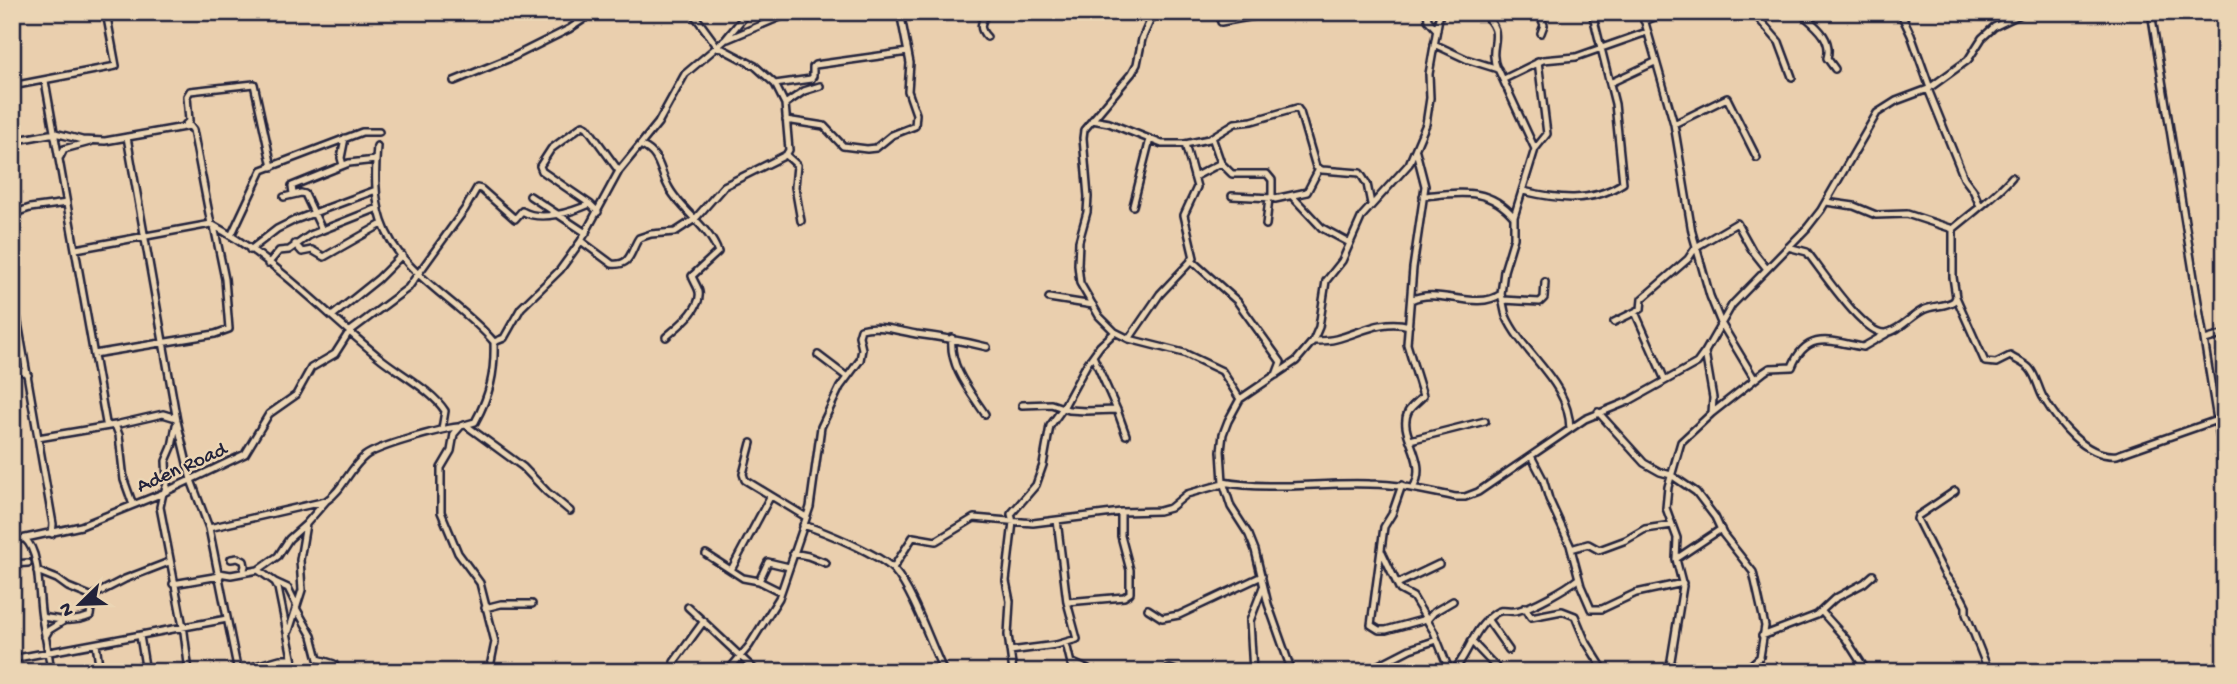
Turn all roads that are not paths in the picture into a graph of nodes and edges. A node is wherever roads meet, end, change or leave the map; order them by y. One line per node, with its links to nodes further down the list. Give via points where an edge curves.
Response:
1 (106, 12): 39 (street, via 116,66)
2 (588, 12): 40 (street, via 569,29)
3 (692, 12): 30 (street)
4 (748, 12): 28 (street)
5 (792, 12): 28 (street)
6 (900, 12): 32 (street)
7 (987, 12): 27 (street, via 980,27)
8 (1154, 12): 48 (street, via 1132,73)
9 (1277, 12): 23 (street)
10 (1427, 12): 24 (street)
11 (1440, 12): 24 (street)
12 (1481, 12): 35 (street, via 1496,28 1493,52)
13 (1539, 12): 26 (street, via 1544,25)
14 (1592, 12): 31 (street)
15 (1642, 12): 22 (street)
16 (1667, 12): 22 (street)
17 (1753, 12): 37 (street, via 1779,42)
18 (1800, 12): 36 (street, via 1824,36 1828,61)
19 (1900, 12): 45 (street)
20 (2025, 12): 45 (street, via 1994,27 1968,60)
21 (2151, 12): 137 (street)
22 (1644, 21): 25 (street)
23 (1221, 22)
24 (1437, 30): 29 (street)
25 (1647, 32): 31 (street); 34 (street)
26 (1541, 33)
27 (987, 37)
28 (725, 40): 30 (street)
29 (1434, 44): 35 (street); 63 (street, via 1426,124)
30 (717, 47): 42 (street, via 755,66); 61 (street, via 685,74)
31 (1602, 48): 33 (street, via 1576,57); 41 (street)
32 (908, 52): 42 (street, via 815,65 811,79); 47 (street, via 914,128 867,149 843,146 824,126)
33 (1538, 61): 38 (street); 62 (street, via 1547,134)
34 (1655, 62): 41 (street); 49 (street)
35 (1497, 69): 38 (street)
36 (1835, 69)
37 (1792, 76)
38 (1504, 79): 62 (street)
39 (45, 81): 43 (street); 52 (street)
40 (454, 81)
41 (1610, 83): 76 (street, via 1623,183 1583,199)
42 (775, 84): 46 (street)
43 (12, 86)
44 (820, 86): 46 (street)
45 (1929, 89): 84 (street, via 1877,113); 89 (street)
46 (785, 104): 47 (street)
47 (786, 120): 64 (street)
48 (1092, 120): 56 (street); 124 (street, via 1083,138 1088,197 1077,251 1080,284)
49 (1674, 124): 66 (street, via 1727,98); 109 (street)
50 (184, 125): 53 (street); 70 (street, via 189,121 190,91 254,85); 99 (street, via 193,130)
51 (379, 132): 55 (street)
52 (55, 133): 57 (street); 58 (street); 65 (street)
53 (127, 137): 58 (street); 104 (street)
54 (1212, 137): 59 (street); 68 (street); 71 (street, via 1236,123 1297,108)
55 (345, 138): 69 (street); 70 (street)
56 (1150, 139): 59 (street); 88 (street)
57 (12, 141)
58 (96, 141): 65 (street, via 68,148)
59 (1185, 144): 73 (street)
60 (377, 146): 67 (street)
61 (642, 146): 72 (street); 96 (street, via 657,157 671,192)
62 (1535, 149): 76 (street)
63 (1416, 150): 80 (street); 87 (street, via 1400,177)
64 (786, 155): 96 (street, via 724,186); 97 (street, via 797,165)
65 (60, 157): 85 (street)
66 (1757, 158)
67 (376, 160): 69 (street); 75 (street)
68 (1222, 163): 73 (street); 83 (street, via 1232,174 1267,174 1272,180)
69 (343, 165): 77 (street, via 292,186)
70 (272, 167): 105 (street, via 258,176)
71 (1319, 169): 79 (street, via 1307,192); 87 (street, via 1360,173)
72 (620, 171): 86 (street, via 583,125 551,149 540,166 542,171); 92 (street)
73 (1195, 177): 114 (street, via 1196,190 1184,215 1195,254)
74 (2012, 177): 89 (street)
75 (376, 190): 90 (street); 91 (street)
76 (1522, 191): 95 (street)
77 (293, 194): 81 (street); 91 (street, via 305,194)
78 (530, 196): 94 (street)
79 (1292, 196): 83 (street); 107 (street, via 1322,228)
80 (1423, 196): 95 (street, via 1480,194); 123 (street)
81 (284, 197)
82 (1232, 197): 83 (street)
83 (1271, 198): 100 (street)
84 (1826, 202): 101 (street, via 1876,215 1907,214); 110 (street)
85 (67, 203): 93 (street); 111 (street)
86 (590, 204): 92 (street); 94 (street)
87 (1371, 204): 107 (street)
88 (1133, 206)
89 (1980, 206): 101 (street)
90 (378, 208): 98 (street); 102 (street)
91 (314, 212): 102 (street); 112 (street, via 284,225)
92 (598, 212): 103 (street)
93 (12, 214)
94 (561, 214): 103 (street); 117 (street, Aden Road, via 531,216 522,211 515,219 478,188)
95 (1514, 217): 120 (street)
96 (695, 219): 106 (street, via 675,232 639,238 630,258 620,265); 134 (street, via 718,252 692,276 699,290 696,305)
97 (800, 221)
98 (382, 223): 108 (street, via 324,257 312,250 302,252); 113 (street)
99 (213, 225): 104 (street); 105 (street); 140 (street, via 230,328)
100 (1266, 225)
101 (1953, 229): 121 (street)
102 (322, 230): 108 (street)
103 (586, 233): 106 (street)
104 (145, 235): 111 (street); 140 (street)
105 (231, 236): 112 (street)
106 (581, 241): 139 (street, via 560,270 521,308 503,338)
107 (1350, 243): 138 (street, via 1326,281)
108 (295, 244): 115 (street, via 279,251)
109 (1696, 247): 116 (street, via 1739,223); 125 (street, via 1642,299 1641,309); 128 (street)
110 (1788, 247): 116 (street); 132 (street, via 1807,252 1856,315 1877,332)
111 (76, 249): 143 (street)
112 (250, 250): 115 (street)
113 (402, 255): 117 (street); 126 (street)
114 (1191, 260): 136 (street); 147 (street, via 1237,301)
115 (268, 264): 126 (street)
116 (1766, 269): 128 (street, via 1731,305)
117 (419, 273): 130 (street, Aden Road, via 401,296); 139 (street)
118 (1545, 282): 120 (street, via 1540,302)
119 (12, 288): 149 (street)
120 (1502, 297): 123 (street, via 1423,296); 167 (street, via 1508,319 1560,393)
121 (1956, 297): 132 (street, via 1952,304 1924,309); 162 (street, via 1985,362 1996,363 2010,356 2027,366 2070,434 2099,454 2117,455)
122 (1049, 298): 124 (street)
123 (1411, 300): 129 (street)
124 (1093, 305): 131 (street)
125 (1635, 312): 127 (street); 153 (street)
126 (332, 316): 130 (street)
127 (1614, 322)
128 (1721, 323): 142 (street); 152 (street)
129 (1409, 326): 138 (street, via 1386,324 1333,340); 170 (street, via 1407,351 1423,396 1406,417)
130 (349, 332): 166 (street, via 442,407); 175 (street, Aden Road, via 335,354 311,368 296,395 269,414 249,450)
131 (1115, 332): 136 (street); 145 (street)
132 (1887, 333): 152 (street, via 1863,347 1834,340 1812,342 1792,367 1770,369)
133 (2225, 334): 137 (street)
134 (666, 337)
135 (952, 338): 141 (street); 151 (street, via 863,328 859,336 862,354); 160 (street, via 956,369)
136 (1129, 339): 154 (street, via 1184,353 1223,371)
137 (2205, 340): 162 (street)
138 (1313, 341): 146 (street)
139 (494, 342): 165 (street, via 491,388 475,422)
140 (164, 343): 143 (street); 161 (street)
141 (987, 348)
142 (1705, 352): 153 (street, via 1689,368); 159 (street)
143 (94, 354): 164 (street, via 106,423)
144 (818, 355): 151 (street)
145 (1093, 356): 156 (street); 157 (street)
146 (1296, 361): 147 (street); 150 (street)
147 (1281, 362): 150 (street)
148 (12, 370): 149 (street)
149 (27, 375): 169 (street)
150 (1276, 375): 154 (street)
151 (847, 377): 188 (street, via 821,427)
152 (1754, 378): 159 (street)
153 (1665, 380): 158 (street)
154 (1240, 399): 176 (street, via 1223,435)
155 (1022, 405): 156 (street)
156 (1063, 408): 157 (street); 191 (street, via 1047,434 1035,485 1012,512)
157 (1117, 410): 168 (street)
158 (1598, 412): 167 (street); 174 (street, via 1644,463)
159 (1712, 413): 174 (street, via 1681,442)
160 (985, 414)
161 (177, 419): 164 (street, via 163,414); 175 (street); 180 (street, via 166,461)
162 (2217, 420): 173 (street)
163 (1485, 421): 170 (street)
164 (112, 425): 169 (street); 184 (street, via 119,435 124,480)
165 (464, 426): 166 (street); 186 (street, via 523,467); 236 (street, via 454,434 451,451 440,468 441,512 458,553 480,583)
166 (442, 429): 183 (street, via 372,452)
167 (1570, 429): 172 (street)
168 (1126, 435)
169 (38, 438): 198 (street)
170 (1410, 440): 178 (street, via 1419,474)
171 (751, 443): 182 (street, via 743,478)
172 (1531, 456): 178 (street, via 1472,495); 201 (street)
173 (2225, 469)
174 (1671, 475): 194 (street, via 1666,508); 197 (street, via 1696,492)
175 (191, 480): 180 (street, Aden Road); 189 (street)
176 (1223, 483): 177 (street); 187 (street, via 1187,494 1164,509); 220 (street, via 1249,535)
177 (1402, 485): 178 (street); 202 (street, via 1384,527)
178 (1413, 488)
179 (1955, 491): 287 (street, via 1917,519 1966,606)
180 (164, 493): 181 (street, Aden Road); 185 (street)
181 (154, 496): 184 (street, Aden Road); 185 (street)
182 (770, 497): 188 (street); 214 (street)
183 (326, 501): 192 (street); 195 (street)
184 (133, 505): 198 (street, Aden Road)
185 (160, 507): 207 (street)
186 (570, 511)
187 (1122, 512): 190 (street); 231 (street, via 1130,593)
188 (806, 517): 193 (street)
189 (206, 520): 195 (street); 196 (street)
190 (1057, 520): 191 (street); 231 (street)
191 (1013, 522): 213 (street, via 979,517 936,541 913,537); 255 (street, via 1006,580)
192 (306, 524): 215 (street, via 278,556); 233 (street)
193 (803, 524): 203 (street); 213 (street)
194 (1672, 525): 201 (street, via 1651,528 1599,550 1588,544); 206 (street)
195 (217, 526): 196 (street)
196 (209, 528): 218 (street)
197 (1721, 529): 206 (street); 248 (street, via 1754,574 1765,626)
198 (51, 534): 199 (street, Aden Road)
199 (25, 539): 200 (street, Aden Road); 216 (street, via 32,547)
200 (12, 541)
201 (1571, 549): 221 (street)
202 (1382, 552): 227 (street); 242 (street, via 1371,627 1386,630)
203 (793, 553): 209 (street); 212 (street)
204 (706, 554): 214 (street)
205 (231, 559): 217 (street, via 244,561)
206 (1676, 559): 224 (street)
207 (169, 562): 225 (street); 229 (street, via 125,579)
208 (28, 563): 210 (street)
209 (826, 563)
210 (12, 564)
211 (1439, 564): 227 (street)
212 (789, 567): 222 (street, via 768,562); 228 (street)
213 (893, 568): 273 (street)
214 (731, 569): 222 (street, via 743,578)
215 (258, 570): 217 (street); 223 (street)
216 (37, 571): 229 (street); 239 (street)
217 (243, 572): 218 (street)
218 (219, 575): 225 (street); 240 (street)
219 (1873, 575): 238 (street)
220 (1262, 576): 226 (street); 237 (street, via 1180,615 1163,618)
221 (1579, 578): 224 (street, via 1594,610 1636,593); 235 (street)
222 (759, 581): 228 (street)
223 (275, 582): 233 (street, via 288,588); 247 (street)
224 (1682, 583): 284 (street)
225 (173, 584): 245 (street)
226 (1264, 584): 279 (street, via 1250,621); 280 (street)
227 (1397, 584): 242 (street, via 1413,597)
228 (781, 592): 257 (street)
229 (94, 598): 244 (street, via 90,616)
230 (1453, 600): 242 (street)
231 (1067, 602): 252 (street, via 1077,639)
232 (532, 604): 236 (street)
233 (297, 607): 247 (street); 269 (street, via 318,659 334,664)
234 (688, 607): 243 (street)
235 (1525, 607): 241 (street, via 1501,610); 283 (street, via 1531,617 1562,611 1575,616)
236 (485, 608): 270 (street, via 495,642)
237 (1148, 609)
238 (1821, 611): 248 (street); 286 (street)
239 (41, 617): 244 (street); 249 (street)
240 (227, 619): 245 (street); 263 (street)
241 (1487, 619): 251 (street); 254 (street)
242 (1427, 620): 250 (street)
243 (704, 621): 257 (street); 260 (street)
244 (62, 622): 249 (street)
245 (181, 627): 246 (street); 267 (street)
246 (139, 636): 253 (street); 266 (street)
247 (287, 636): 259 (street)
248 (1762, 636): 285 (street, via 1758,660)
249 (45, 637): 256 (street)
250 (1437, 640): 281 (street); 282 (street)
251 (1471, 641): 262 (street); 282 (street)
252 (1066, 643): 255 (street); 261 (street)
253 (96, 644): 256 (street); 265 (street)
254 (1509, 650)
255 (1010, 651): 274 (street)
256 (49, 653): 258 (street); 264 (street)
257 (740, 656): 271 (street); 272 (street)
258 (12, 659)
259 (292, 659): 263 (street); 268 (street)
260 (674, 662)
261 (1070, 662): 275 (street); 276 (street)
262 (1496, 667)
263 (238, 671)
264 (51, 672)
265 (100, 672)
266 (146, 672)
267 (189, 672)
268 (295, 672)
269 (338, 672)
270 (489, 672)
271 (727, 672)
272 (757, 672)
273 (944, 672)
274 (1013, 672)
275 (1073, 672)
276 (1093, 672)
277 (1158, 672): 278 (street)
278 (1180, 672)
279 (1253, 672)
280 (1292, 672)
281 (1365, 672)
282 (1452, 672)
283 (1605, 672)
284 (1667, 672)
285 (1742, 672)
286 (1867, 672)
287 (1989, 672)

